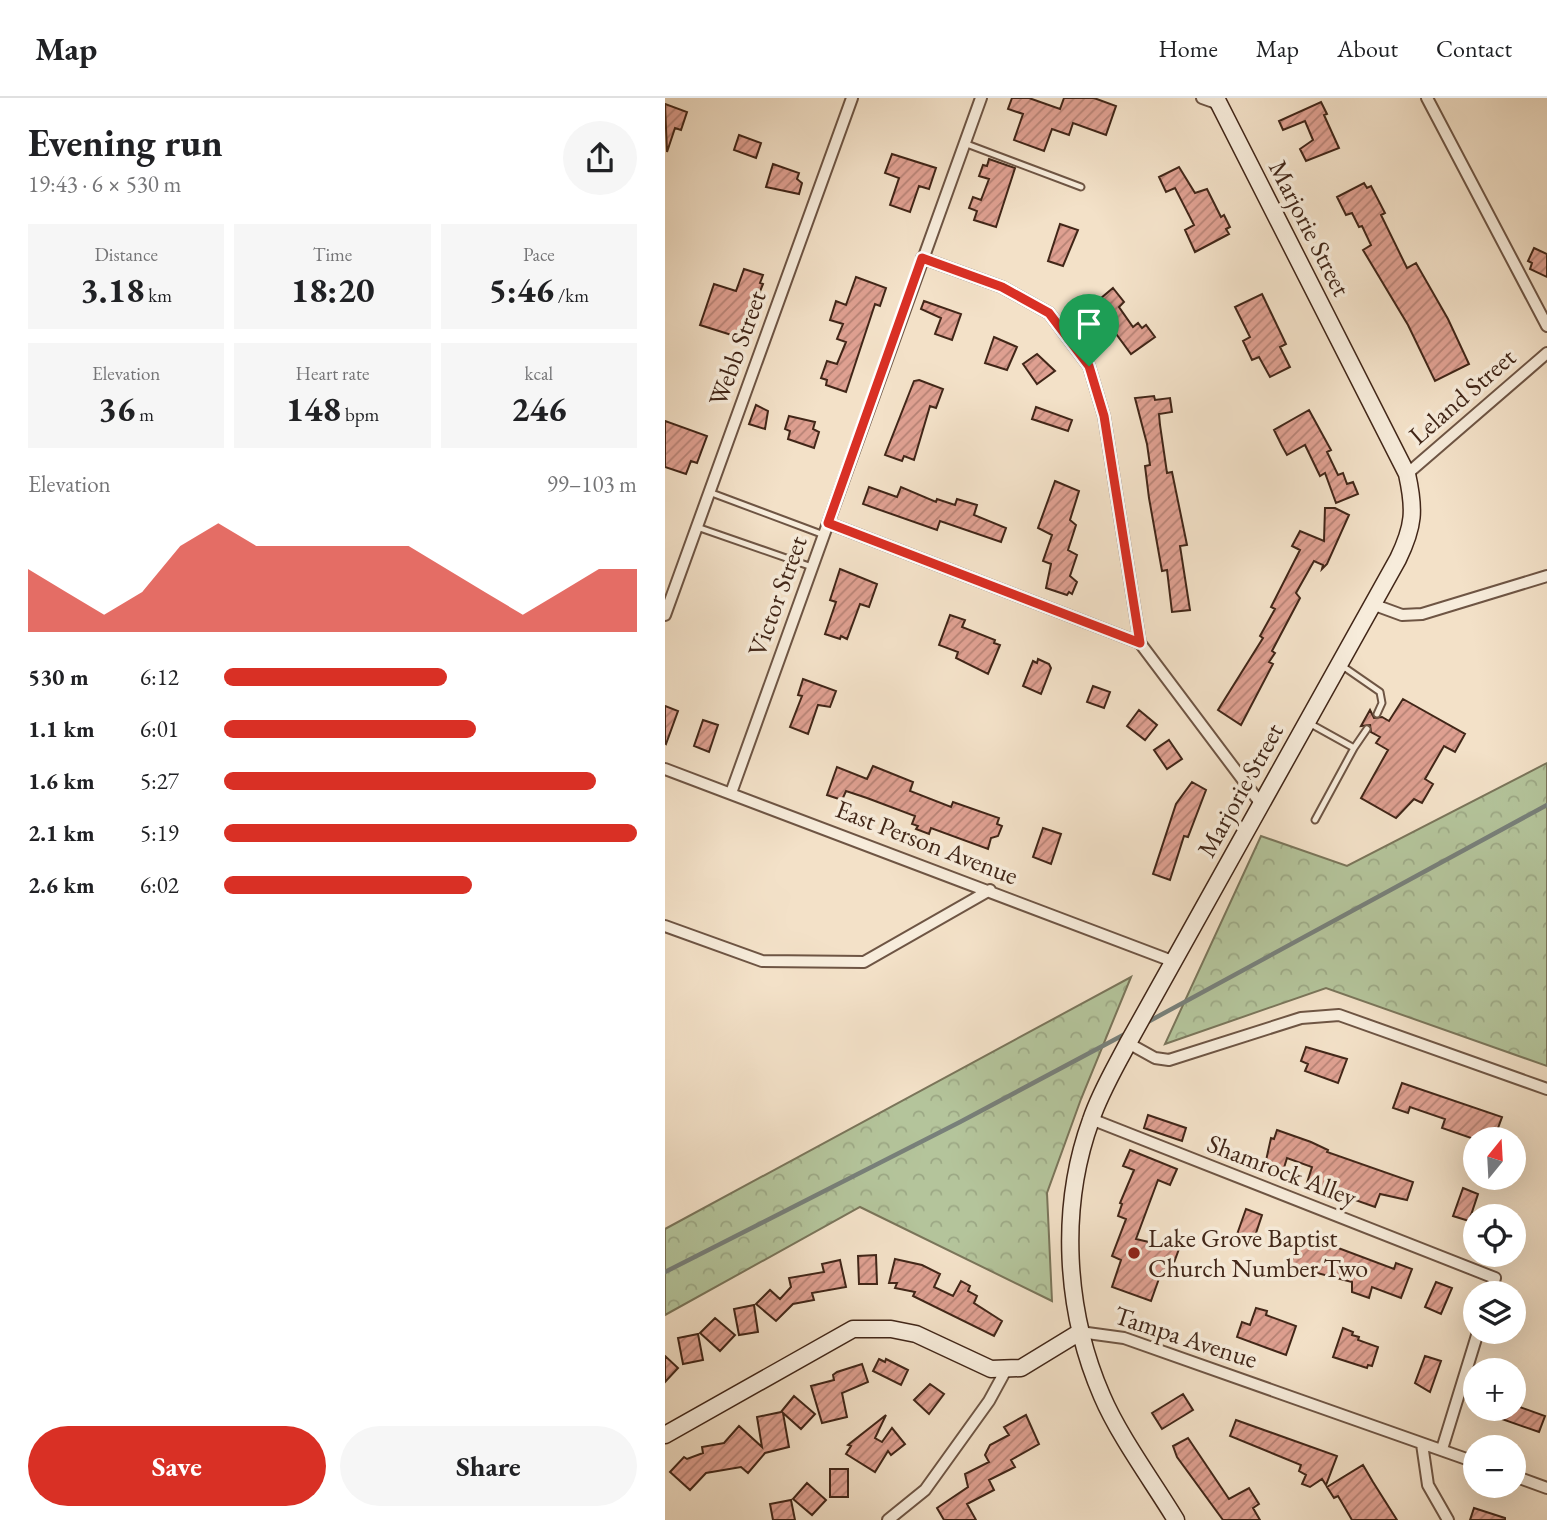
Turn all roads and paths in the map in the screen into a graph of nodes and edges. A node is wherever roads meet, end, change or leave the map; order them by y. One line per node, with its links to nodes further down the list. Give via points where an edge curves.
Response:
1 (852, 98): 12 (street, Webb Street)
2 (981, 98): 6 (street, Victor Street)
3 (1202, 98): 5 (street)
4 (1427, 98): 9 (street)
5 (1218, 101): 11 (street, Marjorie Street)
6 (964, 143): 7 (lane); 8 (street, Victor Street)
7 (1081, 187)
8 (922, 258): 14 (street, Victor Street); 19 (street, via 1002,287 1049,313 1089,366 1104,416)
9 (1547, 326)
10 (1547, 353): 11 (street, Leland Street)
11 (1407, 474): 17 (street, Marjorie Street, via 1412,527)
12 (709, 492): 13 (street, Webb Street); 14 (lane)
13 (697, 527): 15 (lane); 18 (street, Webb Street)
14 (826, 529): 15 (street, Victor Street); 19 (street)
15 (812, 567): 26 (street, Victor Street)
16 (1547, 576): 17 (street, via 1422,614 1402,615)
17 (1372, 604): 20 (street, Marjorie Street)
18 (665, 615)
19 (1140, 643): 27 (street)
20 (1339, 664): 21 (lane, via 1380,692); 22 (street, Marjorie Street)
21 (1377, 714)
22 (1307, 722): 24 (lane); 27 (street, Marjorie Street)
23 (1367, 729): 24 (lane)
24 (1354, 748): 28 (lane)
25 (665, 769): 26 (street, East Person Avenue)
26 (731, 793): 29 (street, East Person Avenue)
27 (1261, 804): 31 (street, Marjorie Street)
28 (1315, 820)
29 (991, 890): 30 (street, via 864,962 762,961); 31 (street, East Person Avenue)
30 (665, 926)
31 (1172, 961): 32 (street, Marjorie Street)
32 (1128, 1043): 33 (street, via 1155,1058 1169,1060 1301,1018 1339,1015); 34 (street, Marjorie Street)
33 (1547, 1089)
34 (1091, 1119): 35 (street, Shamrock Alley); 36 (street, Marjorie Street, via 1075,1180 1071,1225 1071,1273)
35 (1494, 1281)
36 (1080, 1332): 38 (street, Tampa Avenue, via 1021,1368); 40 (street, Tampa Avenue, via 1124,1338); 46 (street, Marjorie Street, via 1103,1398)
37 (1474, 1344): 41 (street)
38 (1007, 1368): 39 (street, via 991,1369 916,1334 853,1329); 45 (street, via 989,1401 925,1489)
39 (665, 1436)
40 (1422, 1444): 41 (street, Tampa Avenue); 47 (street, via 1427,1485)
41 (1442, 1449): 42 (street, Tampa Avenue)
42 (1463, 1457)
43 (1526, 1480): 44 (street)
44 (1547, 1488)
45 (888, 1520)
46 (1176, 1520)
47 (1448, 1520)

